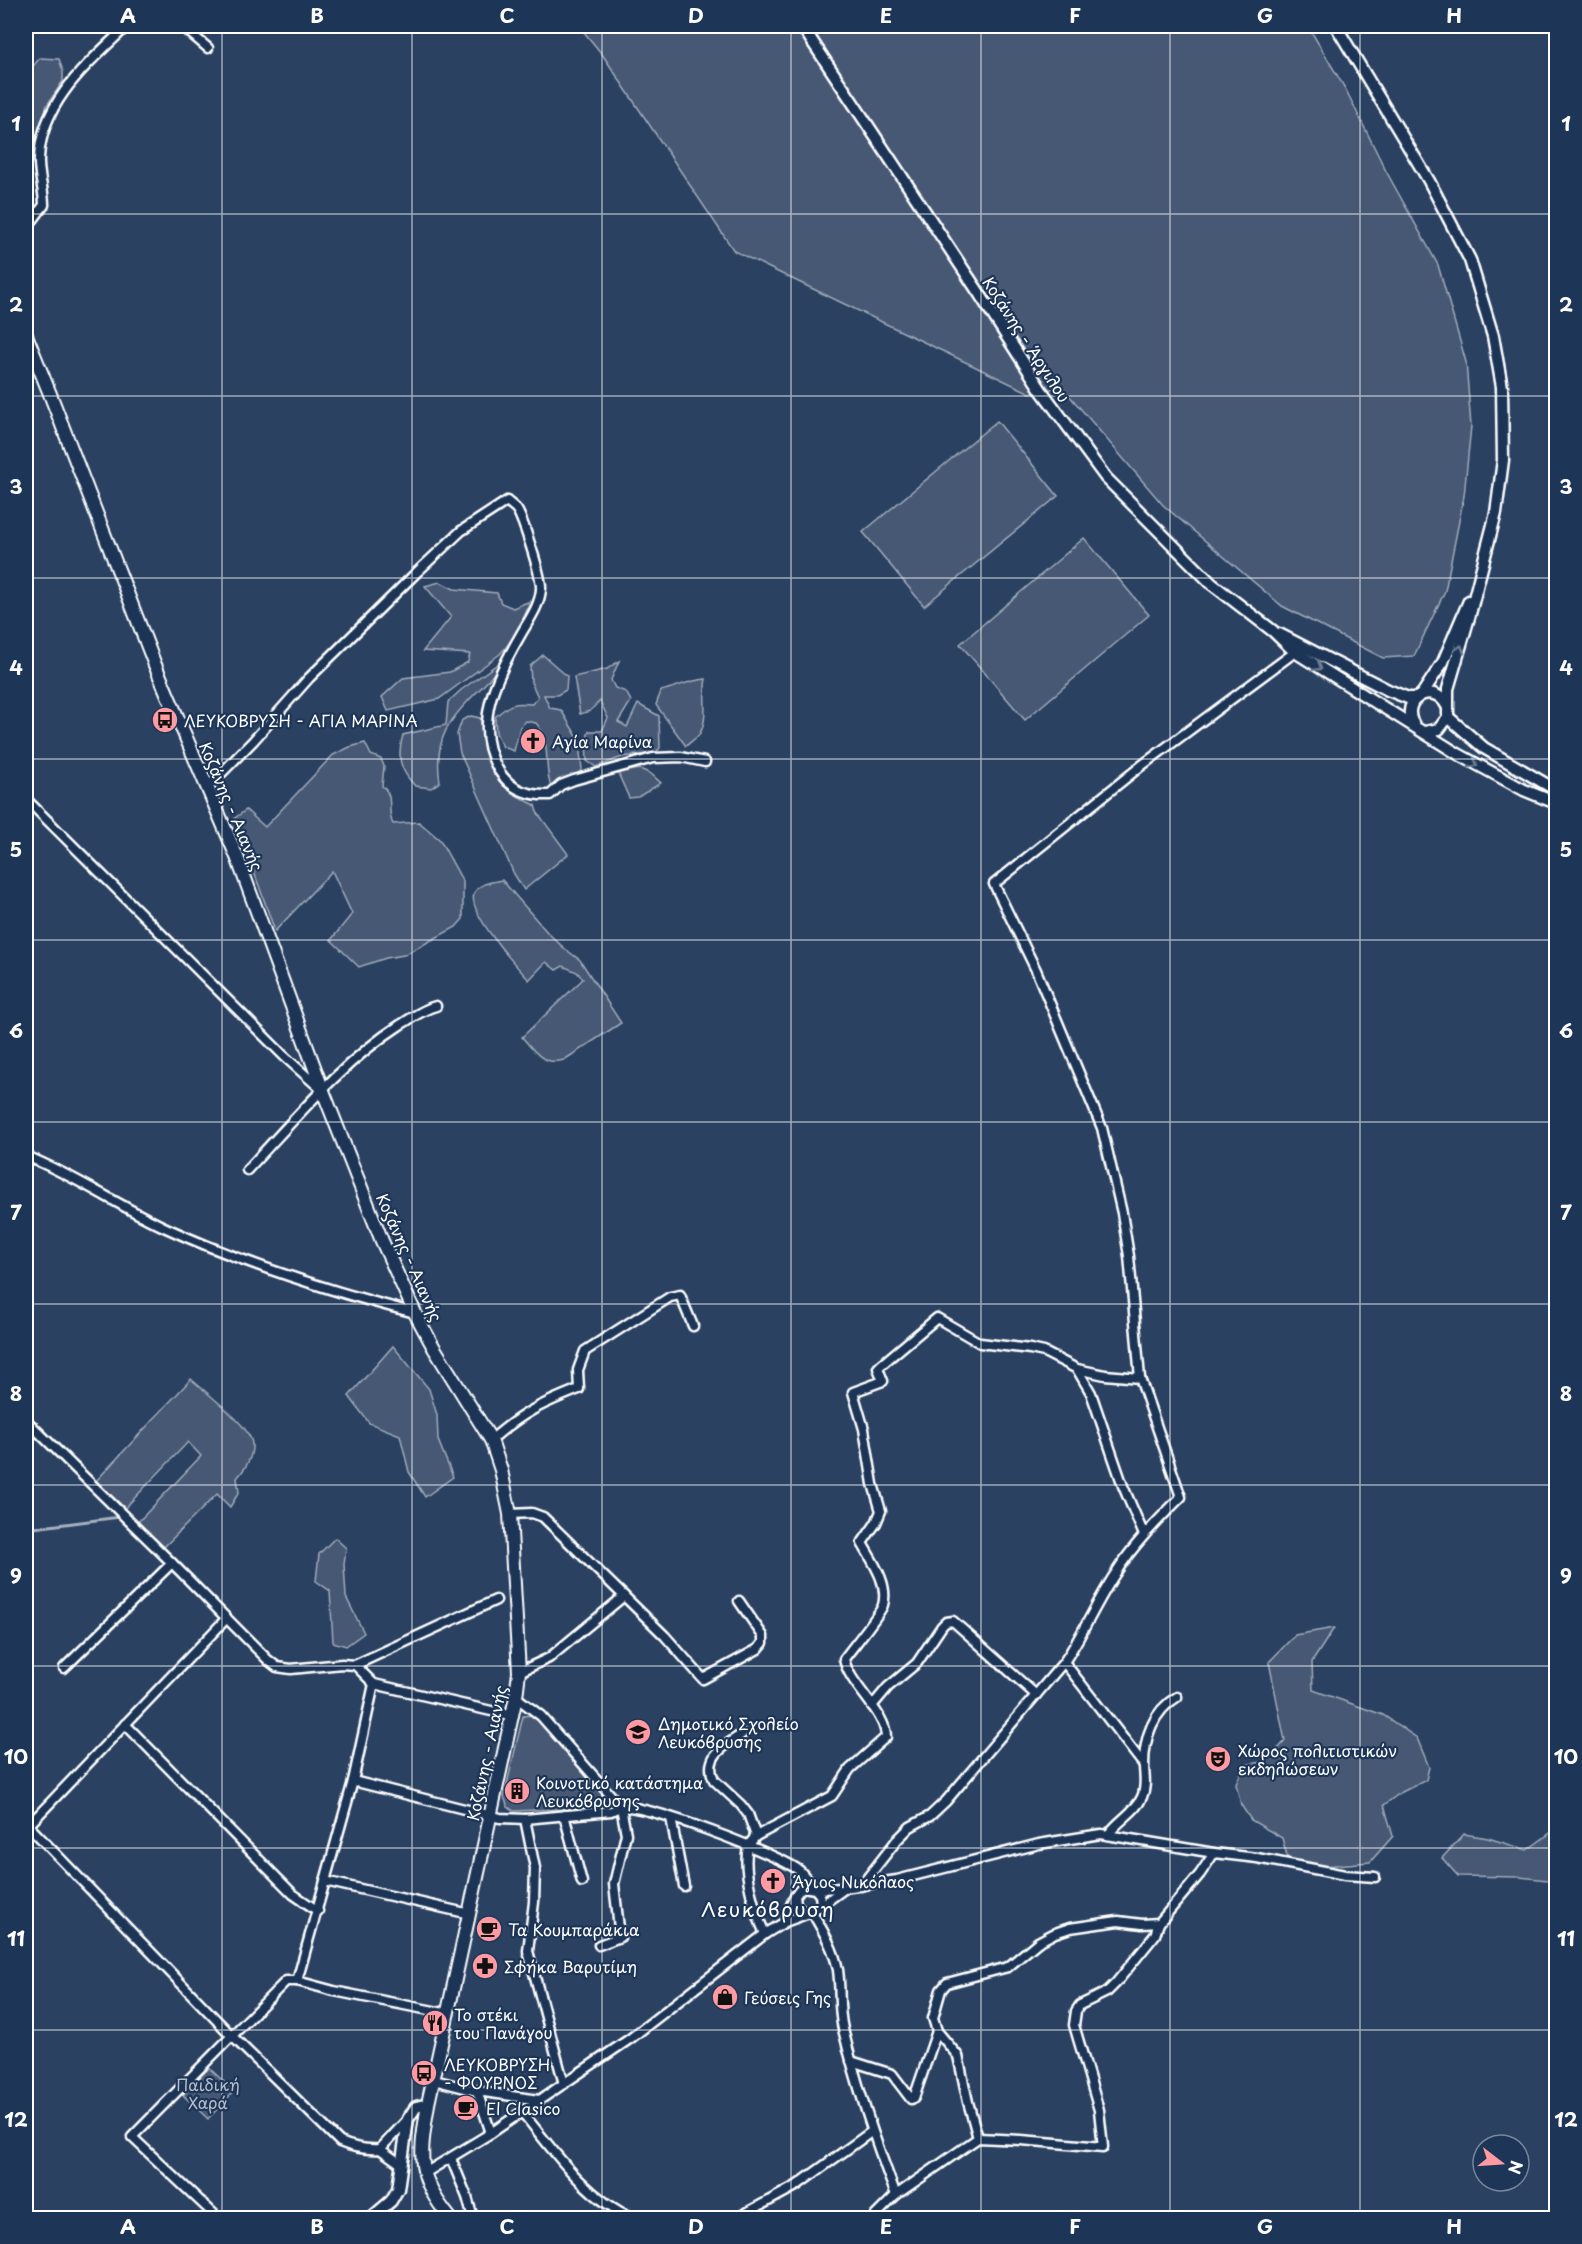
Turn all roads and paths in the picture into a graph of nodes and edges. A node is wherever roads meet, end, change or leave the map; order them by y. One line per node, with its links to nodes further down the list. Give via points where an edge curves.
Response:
1 (127, 26): 6 (street, via 58,99 39,158 44,205)
2 (182, 26): 5 (street)
3 (802, 26): 9 (street, Κοζάνης - Άργιλου, via 1041,390 1106,478 1212,584)
4 (1336, 26): 8 (street, via 1460,239 1493,336 1502,387 1503,460 1496,513)
5 (208, 48)
6 (26, 229)
7 (26, 335): 16 (main road, Κοζάνης - Αιανής)
8 (1477, 587): 11 (street, via 1443,662); 12 (street, one-way to 8, via 1448,689)
9 (1273, 631): 10 (street, Κοζάνης - Άργιλου); 11 (street, Κοζάνης - Άργιλου, via 1388,690 1408,698)
10 (1295, 652): 13 (street, Κοζάνης - Άργιλου, one-way to 13); 27 (street, via 1141,766 994,884 1036,970 1102,1128 1129,1256)
11 (1420, 696): 12 (street, Κοζάνης - Άργιλου, via 1437,695); 13 (street, via 1410,709)
12 (1448, 712): 14 (street, via 1439,729); 17 (street, Κοζάνης - Άργιλου, via 1484,748)
13 (1414, 725): 14 (street, Κοζάνης - Άργιλου)
14 (1425, 732): 19 (street, Κοζάνης - Άργιλου, one-way to 19, via 1487,771)
15 (705, 762): 16 (street, via 681,757 653,758 574,780 550,795 527,793 505,780 490,750 487,712 497,680 538,603 541,590 541,577 517,510 507,501 461,531 416,573 309,678)
16 (207, 788): 21 (main road, Κοζάνης - Αιανής, via 246,880)
17 (1557, 790)
18 (26, 799): 21 (street, via 284,1056)
19 (1557, 803)
20 (436, 1006): 21 (street, via 381,1037)
21 (323, 1090): 23 (street); 24 (main road, Κοζάνης - Αιανής, via 382,1241)
22 (26, 1156): 24 (street, via 196,1241 276,1271)
23 (247, 1170)
24 (415, 1313): 29 (main road, Κοζάνης - Αιανής)
25 (693, 1326): 29 (street, via 680,1295 670,1297 585,1352 578,1370 579,1389 533,1408)
26 (1077, 1369): 27 (street); 31 (street, via 1091,1393); 45 (street, via 1044,1352 980,1343 937,1318 881,1365 883,1381 853,1392 882,1511 862,1543 883,1585 883,1606 844,1659 849,1674)
27 (1140, 1378): 31 (street, via 1181,1497)
28 (26, 1420): 32 (street)
29 (491, 1440): 30 (main road, Κοζάνης - Αιανής)
30 (510, 1514): 33 (street, via 543,1517); 40 (main road, Κοζάνης - Αιανής)
31 (1144, 1535): 37 (street, via 1116,1572)
32 (172, 1563): 36 (street); 39 (street)
33 (624, 1596): 35 (street, via 703,1679 764,1643); 40 (street, via 549,1658)
34 (496, 1600): 38 (street)
35 (739, 1601)
36 (226, 1618): 38 (street, via 277,1666 291,1669); 47 (street)
37 (1064, 1662): 42 (street); 49 (street)
38 (355, 1665): 41 (street)
39 (64, 1668)
40 (519, 1672): 43 (main road, Κοζάνης - Αιανής)
41 (374, 1684): 46 (street); 50 (street)
42 (1036, 1695): 45 (street, via 953,1621 942,1626 917,1664); 66 (street, via 946,1801 897,1840)
43 (516, 1697): 46 (main road, Κοζάνης - Αιανής); 51 (street, via 541,1716)
44 (1177, 1697): 49 (street, via 1154,1720 1145,1746)
45 (872, 1706): 58 (street, via 886,1737 850,1769 832,1796)
46 (513, 1716): 53 (main road, Κοζάνης - Αιανής)
47 (125, 1724): 56 (street); 71 (street, via 293,1894)
48 (742, 1734): 58 (street, via 712,1757 711,1773 748,1814)
49 (1144, 1765): 57 (street, via 1141,1800)
50 (353, 1781): 53 (street); 63 (street)
51 (621, 1807): 52 (street); 54 (street); 76 (street, via 626,1834 614,1884 620,1937)
52 (564, 1815): 55 (street); 64 (street)
53 (490, 1816): 55 (street); 72 (main road, Κοζάνης - Αιανής)
54 (671, 1818): 59 (street); 65 (street)
55 (525, 1819): 83 (street, via 534,1868 528,1951)
56 (27, 1825): 80 (street)
57 (1108, 1835): 60 (street); 66 (street, via 1039,1844)
58 (756, 1836): 59 (street)
59 (748, 1845): 61 (street); 75 (street, via 747,1868 755,1911)
60 (1214, 1853): 62 (street); 74 (street)
61 (806, 1878): 67 (street); 69 (street)
62 (1375, 1878)
63 (325, 1881): 71 (street); 72 (street)
64 (582, 1882)
65 (684, 1886)
66 (861, 1886): 68 (street)
67 (815, 1888): 68 (street); 69 (street, via 803,1887); 70 (street, via 821,1899)
68 (844, 1888): 70 (street)
69 (796, 1894): 70 (street, via 798,1908 804,1912); 73 (street)
70 (816, 1909): 73 (street); 81 (street, via 833,1949 839,2012)
71 (318, 1911): 77 (street)
72 (470, 1914): 78 (main road, Κοζάνης - Αιανής)
73 (785, 1922): 75 (street)
74 (1159, 1923): 79 (street, via 1118,1921 1070,1928 1038,1942 1008,1967 947,1983 933,2018); 91 (street, via 1155,1935 1116,1983 1080,2005 1074,2018 1100,2110 1103,2147)
75 (765, 1934): 83 (street, via 631,2038)
76 (600, 1945)
77 (297, 1981): 78 (street); 80 (street, via 286,1982)
78 (449, 2014): 82 (main road, Κοζάνης - Αιανής)
79 (937, 2031): 81 (street, via 914,2098 907,2096 892,2074); 91 (street, via 958,2056)
80 (231, 2035): 92 (street, via 340,2142 367,2150); 97 (street, via 132,2137)
81 (851, 2061): 89 (street)
82 (434, 2080): 84 (street); 86 (main road, Κοζάνης - Αιανής)
83 (564, 2084): 85 (street)
84 (477, 2091): 85 (street); 90 (street)
85 (539, 2100): 87 (street)
86 (428, 2104): 88 (street, via 416,2107); 95 (main road, Κοζάνης - Αιανής, via 422,2145)
87 (522, 2112): 90 (street); 101 (street, via 571,2172 612,2208)
88 (408, 2119): 92 (street); 94 (street)
89 (871, 2132): 96 (street); 102 (street, via 796,2186)
90 (491, 2133): 93 (street)
91 (978, 2139): 96 (street)
92 (380, 2149): 94 (street)
93 (451, 2158): 95 (street); 100 (street)
94 (401, 2164): 98 (street, via 398,2189 391,2201)
95 (424, 2173): 99 (main road, Κοζάνης - Αιανής)
96 (896, 2195): 103 (street)
97 (218, 2218)
98 (371, 2218)
99 (450, 2218)
100 (473, 2218)
101 (633, 2218)
102 (737, 2218)
103 (873, 2218)

